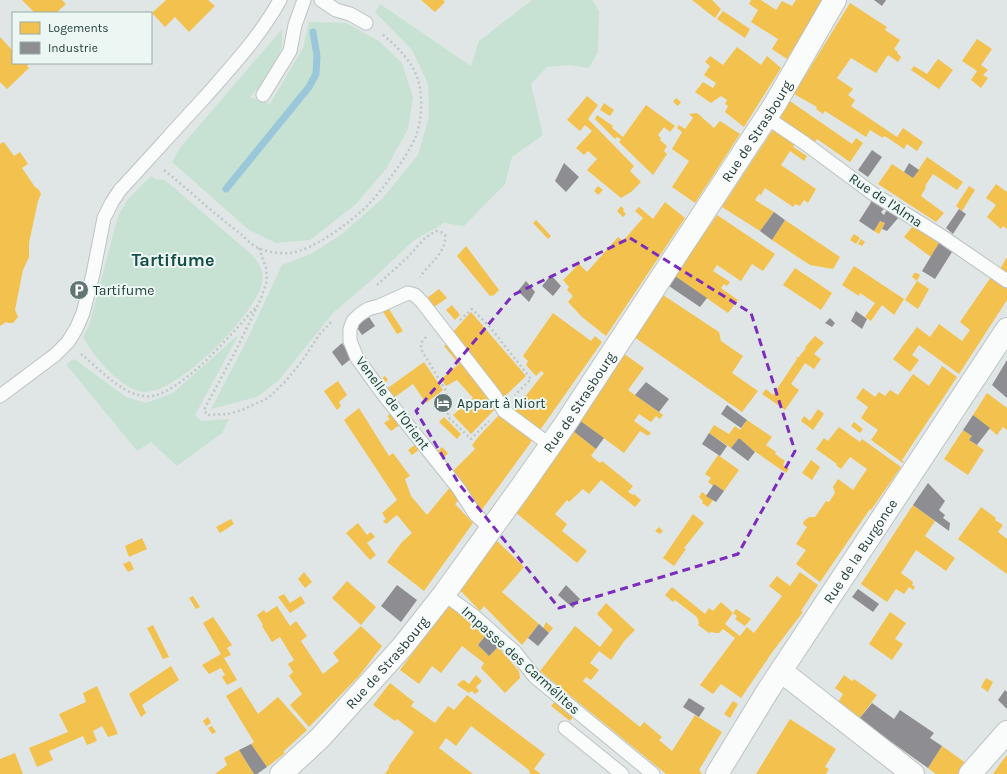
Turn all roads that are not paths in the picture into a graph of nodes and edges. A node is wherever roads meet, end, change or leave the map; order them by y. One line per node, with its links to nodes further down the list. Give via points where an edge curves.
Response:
1 (280, 0): 10 (lane, via 273,14 224,76 112,202 104,218 83,313 68,342 55,355)
2 (304, 0): 6 (lane, via 295,25 290,51)
3 (321, 0): 5 (lane, via 336,10)
4 (835, 0): 7 (street, Rue de Strasbourg)
5 (366, 23)
6 (263, 95)
7 (766, 117): 8 (lane, Rue de l'Alma, via 872,193); 11 (street, Rue de Strasbourg)
8 (1007, 281)
9 (1007, 329): 14 (street, Rue de la Burgonce)
10 (0, 396)
11 (550, 445): 12 (street, Rue de Strasbourg); 12 (lane, Venelle de l'Orient, via 502,409 496,396 414,295 408,293 368,309 353,321 350,342 357,358 459,489 475,514)
12 (491, 529): 13 (street, Rue de Strasbourg)
13 (444, 594): 17 (street, Rue de Strasbourg, via 404,646 320,738); 19 (lane, Impasse des Carmélites, via 515,652 535,677)
14 (781, 671): 20 (street, Rue de la Burgonce); 21 (street)
15 (565, 728): 18 (lane)
16 (1007, 732): 22 (street)
17 (281, 774)
18 (622, 774)
19 (653, 774)
20 (717, 774)
21 (914, 774)
22 (970, 774)

